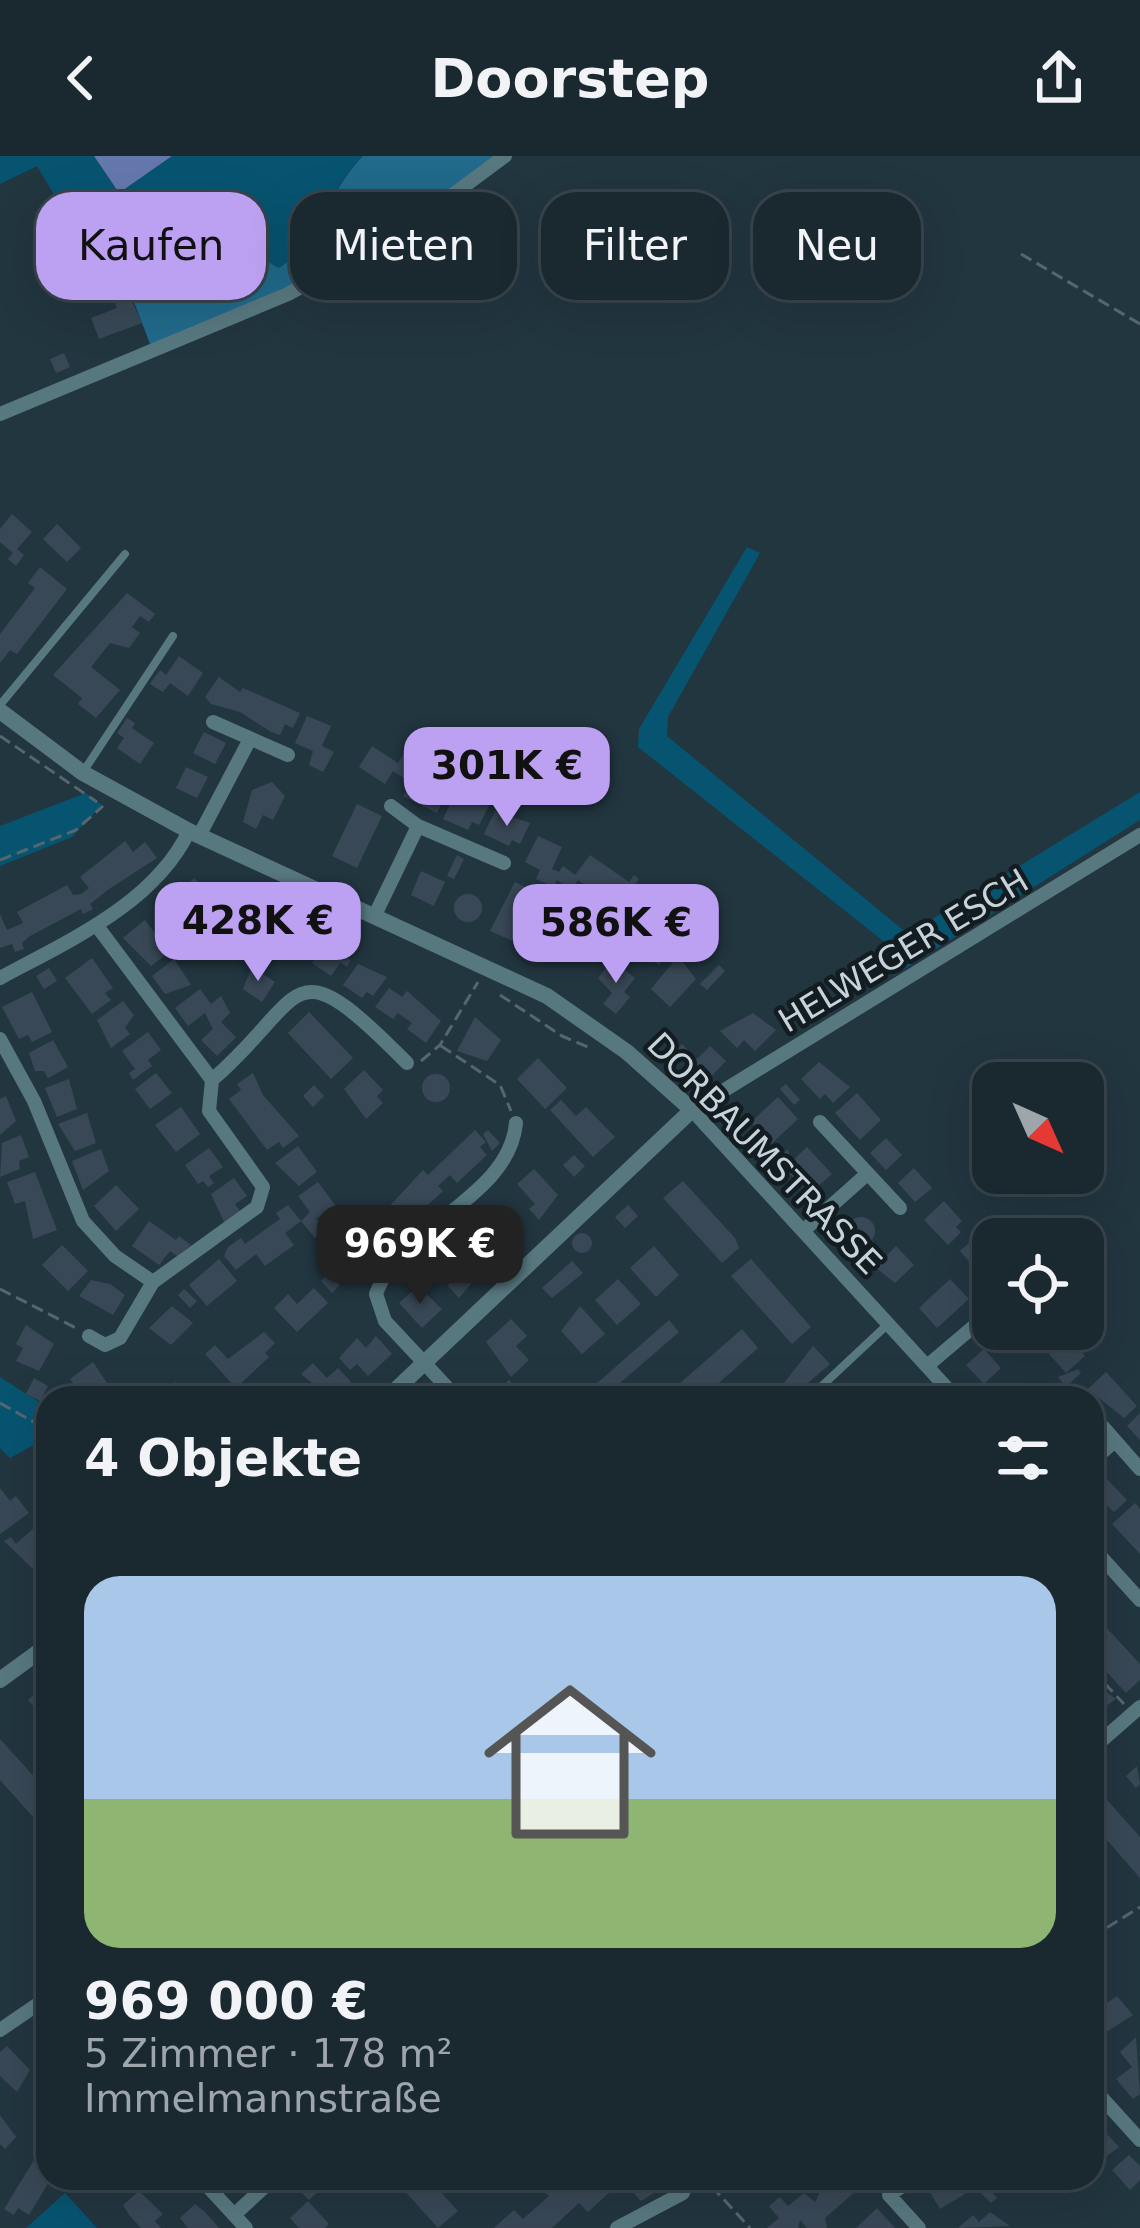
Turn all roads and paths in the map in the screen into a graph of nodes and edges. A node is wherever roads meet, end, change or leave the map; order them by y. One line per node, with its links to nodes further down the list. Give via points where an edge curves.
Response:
1 (505, 156): 4 (street, via 400,234 287,294)
2 (1022, 254): 3 (path)
3 (1140, 324)
4 (0, 413)
5 (124, 554): 7 (lane)
6 (173, 636): 12 (lane)
7 (0, 708): 12 (street, DORBAUMSTRASSE)
8 (213, 722): 10 (street)
9 (0, 736): 17 (path, via 104,805 76,830)
10 (249, 741): 11 (street); 15 (street)
11 (288, 755)
12 (83, 773): 15 (street, DORBAUMSTRASSE)
13 (391, 806): 14 (street)
14 (418, 826): 18 (street); 19 (street)
15 (194, 833): 19 (street, DORBAUMSTRASSE); 20 (street)
16 (1140, 835): 27 (street, HELWEGER ESCH)
17 (0, 860)
18 (504, 863)
19 (375, 916): 27 (street, DORBAUMSTRASSE, via 570,1010)
20 (97, 926): 21 (street); 26 (street)
21 (0, 978)
22 (0, 1039): 33 (street, via 83,1221)
23 (440, 1045): 24 (path, via 479,978 535,1020); 25 (path); 29 (path, via 500,1085)
24 (597, 1050)
25 (407, 1063): 26 (street, via 314,989 278,1006)
26 (212, 1080): 33 (street, via 209,1111 262,1186 262,1198)
27 (692, 1110): 32 (street, DORBAUMSTRASSE); 38 (street)
28 (820, 1122): 30 (street)
29 (516, 1123): 38 (street, via 508,1156 381,1280 378,1310)
30 (867, 1174): 31 (street); 32 (street)
31 (900, 1208)
32 (803, 1231): 35 (street, DORBAUMSTRASSE)
33 (153, 1282): 37 (street, via 120,1338 105,1345)
34 (0, 1289): 37 (path)
35 (888, 1324): 39 (street, DORBAUMSTRASSE); 42 (lane)
36 (972, 1332): 39 (street)
37 (89, 1336)
38 (424, 1362): 40 (street); 41 (street)
39 (929, 1376): 43 (street, DORBAUMSTRASSE)
40 (399, 1386)
41 (446, 1386)
42 (822, 1386)
43 (941, 1386)
44 (0, 1403): 45 (path)
45 (36, 1423)
46 (1104, 1428): 47 (street)
47 (1114, 1441): 48 (street); 49 (street)
48 (1104, 1450)
49 (1140, 1469)
50 (1104, 1560): 51 (street)
51 (1140, 1600)
52 (36, 1654): 53 (street)
53 (0, 1680)
54 (1104, 1681): 55 (path)
55 (1136, 1711): 56 (street)
56 (1104, 1739)
57 (1140, 1907): 58 (path)
58 (1104, 1930)
59 (36, 2008): 60 (street)
60 (0, 2030)
61 (1104, 2100): 62 (street)
62 (1140, 2140)
63 (211, 2190): 69 (street)
64 (261, 2190): 69 (street)
65 (688, 2190): 68 (path)
66 (717, 2190): 72 (path)
67 (896, 2190): 73 (street, via 889,2194)
68 (683, 2193): 71 (street)
69 (233, 2215): 70 (street)
70 (246, 2228)
71 (617, 2228)
72 (750, 2228)
73 (919, 2228)

